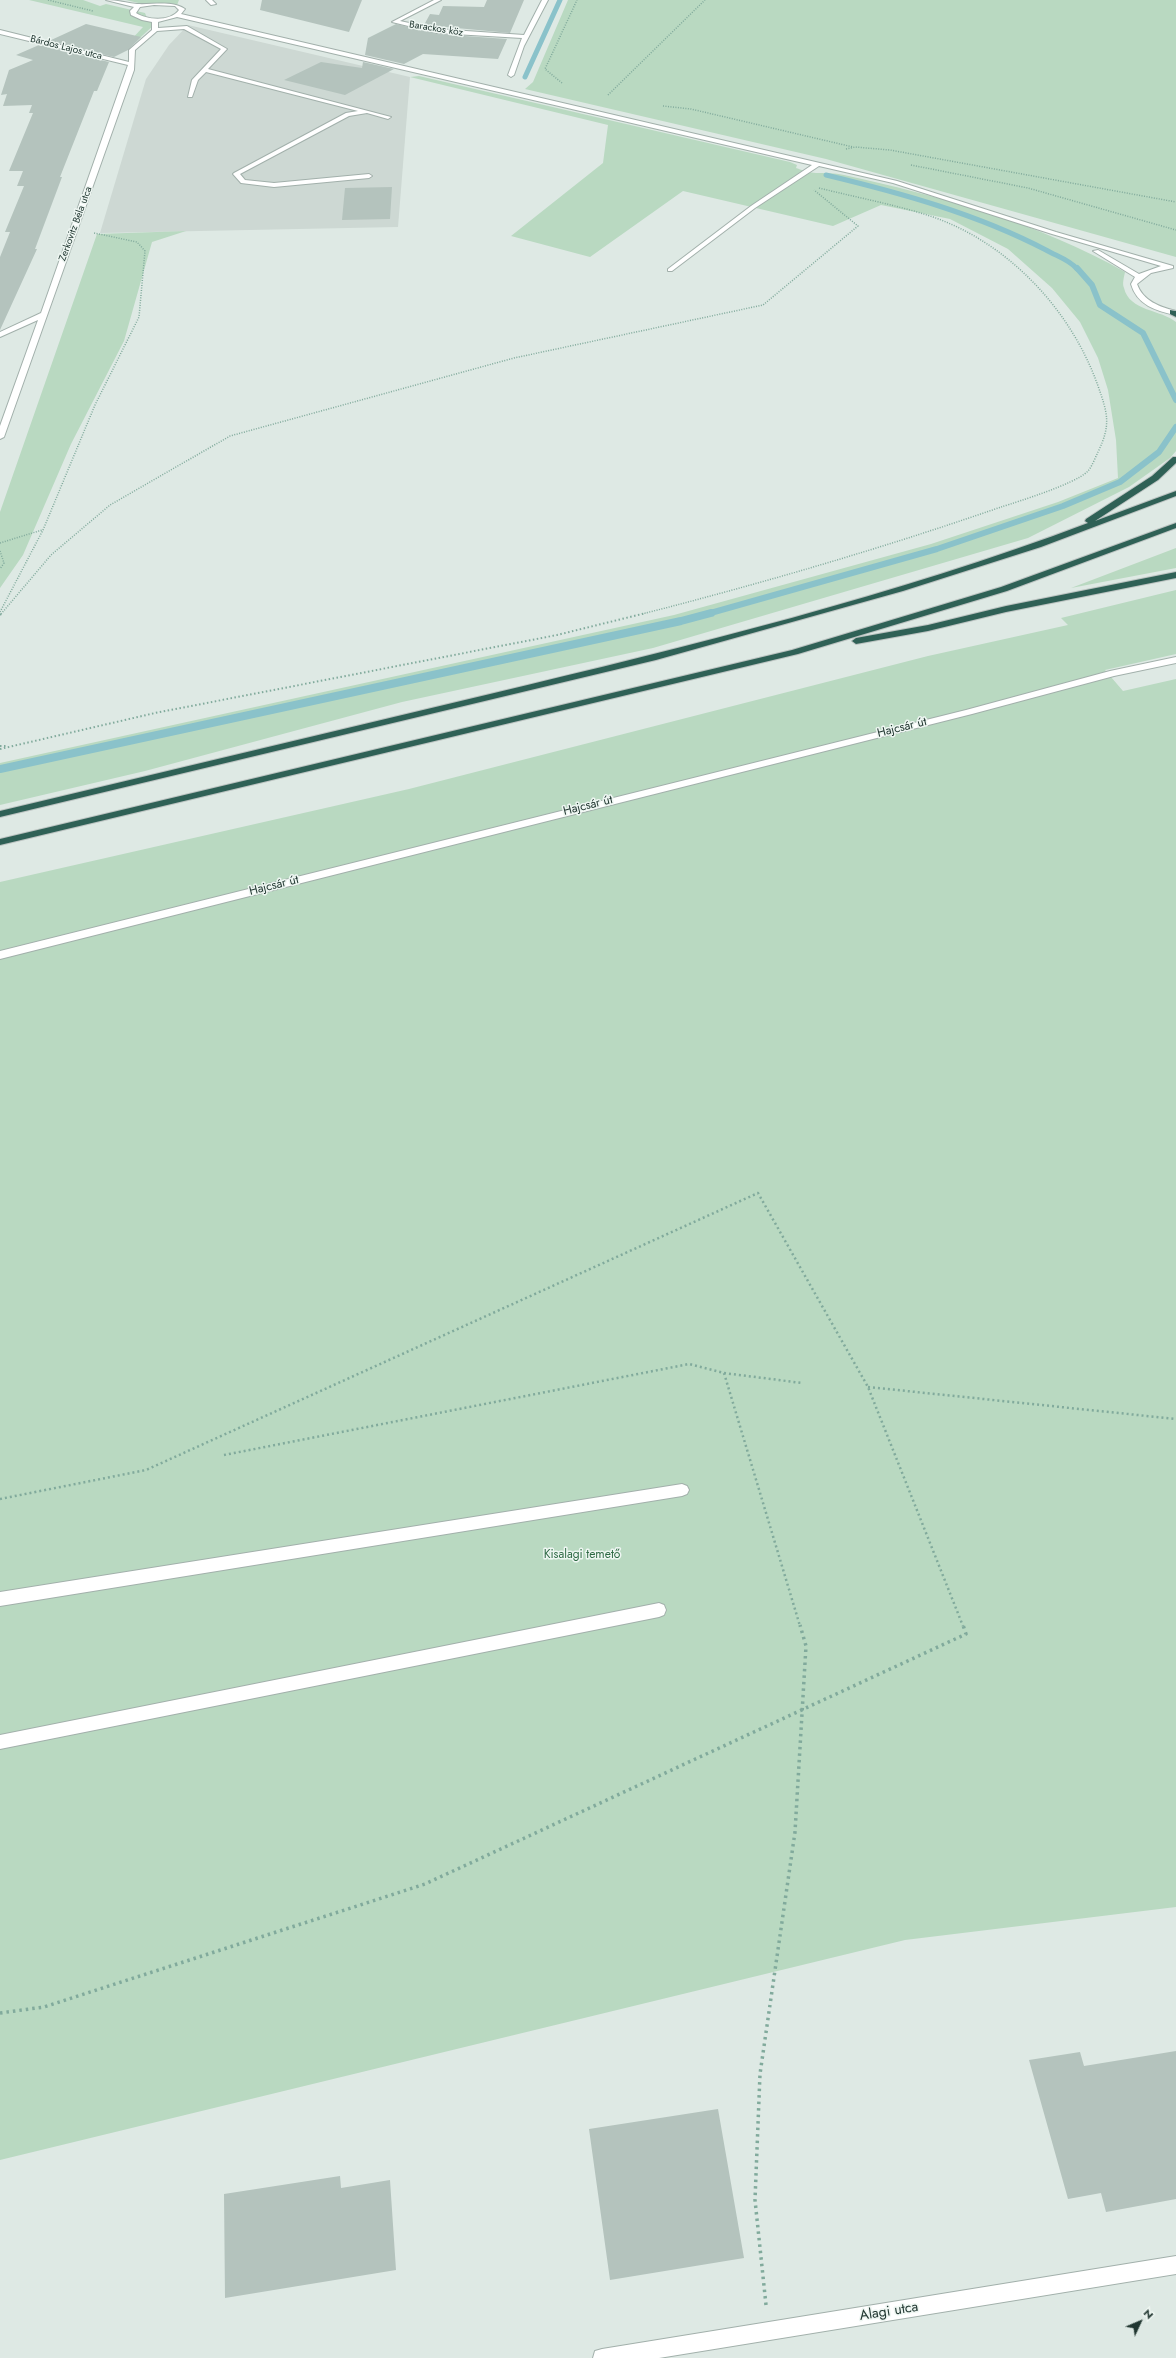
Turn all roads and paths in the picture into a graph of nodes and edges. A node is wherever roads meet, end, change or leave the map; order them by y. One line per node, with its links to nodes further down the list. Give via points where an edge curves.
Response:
1 (109, 0): 8 (street)
2 (176, 0): 7 (street)
3 (438, 0): 13 (street, Barackos köz, via 395,22 437,31)
4 (545, 0): 13 (street)
5 (577, 0): 17 (path, via 545,69)
6 (705, 0): 19 (path, via 608,95)
7 (169, 3): 8 (street); 9 (street, via 182,9)
8 (138, 6): 10 (street, via 133,11 136,16)
9 (177, 15): 10 (street); 22 (street)
10 (155, 19): 11 (street)
11 (155, 30): 14 (street, Zerkovitz Béla utca, via 132,50); 15 (street, via 185,27 224,48)
12 (0, 32): 14 (street, Bárdos Lajos utca)
13 (525, 37): 16 (street)
14 (131, 64): 31 (street, Zerkovitz Béla utca)
15 (204, 70): 18 (street, via 195,80); 20 (street)
16 (511, 75)
17 (562, 83)
18 (190, 96)
19 (615, 96)
20 (366, 112): 21 (street); 27 (street, via 348,114 236,174 243,182 274,185)
21 (388, 117)
22 (628, 119): 23 (path, via 650,105 691,109); 25 (street)
23 (855, 147): 24 (path, via 842,150); 30 (path, via 898,152)
24 (849, 152)
25 (819, 163): 28 (street); 33 (street, via 895,182)
26 (908, 164): 32 (path, via 1028,188)
27 (368, 176)
28 (799, 177): 29 (path); 35 (street, via 753,207)
29 (806, 184): 50 (path, via 858,226 763,305 514,358 230,436 110,506 51,555); 54 (path, via 927,215 948,223 986,243 1032,279 1069,328 1093,372 1107,412 1107,433 1086,472 1048,491 961,521 776,578 672,606 557,635 155,713)
30 (1176, 202)
31 (75, 227): 38 (street, Zerkovitz Béla utca); 44 (path, via 137,242 145,251 139,317 95,405)
32 (1176, 230)
33 (1054, 233): 34 (street); 36 (street, via 1105,256)
34 (1174, 267): 36 (street, via 1158,268)
35 (670, 270)
36 (1138, 276): 37 (street, via 1134,284 1135,292 1143,300)
37 (1175, 313)
38 (43, 315): 39 (street); 40 (street, Zerkovitz Béla utca)
39 (0, 335)
40 (0, 437)
41 (1176, 459): 45 (highway, via 1155,478)
42 (1176, 493): 45 (highway)
43 (1176, 526): 51 (highway, via 1004,589)
44 (43, 530): 46 (path); 50 (path)
45 (1069, 534): 56 (highway, via 900,589 653,658)
46 (0, 543)
47 (0, 551): 48 (path, via 4,563)
48 (0, 569)
49 (1176, 575): 51 (highway, via 928,628)
50 (0, 614)
51 (795, 652): 57 (highway)
52 (1176, 660): 58 (street, Hajcsár út, via 1113,673 969,712)
53 (0, 746): 54 (path)
54 (11, 747): 55 (path)
55 (0, 749)
56 (0, 814)
57 (0, 842)
58 (0, 955)
59 (724, 1373): 60 (path); 63 (path, via 689,1364); 68 (path, via 806,1646)
60 (802, 1383)
61 (868, 1387): 62 (path); 65 (path, via 758,1193 146,1470); 68 (path, via 966,1634)
62 (1176, 1419)
63 (224, 1455)
64 (682, 1490): 66 (street)
65 (0, 1499)
66 (0, 1599)
67 (659, 1610): 69 (street)
68 (803, 1711): 70 (path, via 425,1884 44,2007); 72 (path, via 796,1832 760,2074 755,2200)
69 (0, 1742)
70 (0, 2013)
71 (1176, 2265): 72 (street, Alagi utca)
72 (769, 2331): 73 (street, Alagi utca)
73 (602, 2358)

